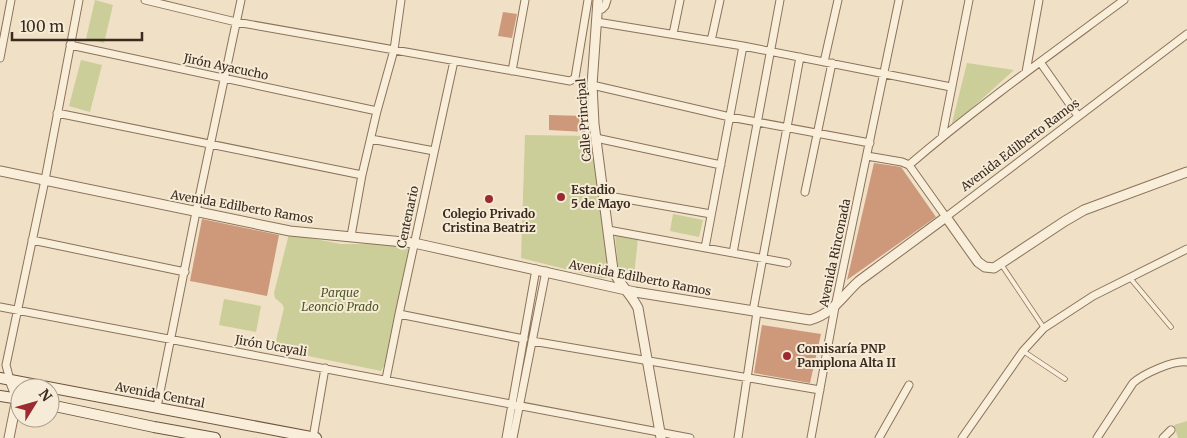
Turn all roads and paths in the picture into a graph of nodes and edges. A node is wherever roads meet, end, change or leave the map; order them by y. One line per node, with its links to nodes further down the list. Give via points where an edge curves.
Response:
1 (11, 0): 29 (street)
2 (79, 0): 24 (street)
3 (145, 0): 19 (street)
4 (241, 0): 19 (street)
5 (401, 0): 26 (street)
6 (525, 0): 33 (street)
7 (588, 0): 33 (street, via 573,81)
8 (598, 0): 18 (street, Calle Principal)
9 (606, 0): 18 (street, via 605,6)
10 (680, 0): 21 (street)
11 (720, 0): 23 (street)
12 (780, 0): 27 (street)
13 (838, 0): 31 (street)
14 (899, 0): 35 (street, Avenida Rinconada)
15 (969, 0): 38 (street)
16 (1039, 0): 34 (street)
17 (1124, 0): 32 (street)
18 (598, 10): 20 (street, Calle Principal)
19 (236, 22): 26 (street); 36 (street)
20 (597, 22): 21 (street); 37 (street, Calle Principal)
21 (673, 34): 23 (street)
22 (1187, 34): 41 (street, Avenida Edilberto Ramos)
23 (711, 41): 25 (street)
24 (70, 45): 36 (street, Jirón Ayacucho); 40 (street)
25 (743, 46): 27 (street); 42 (street)
26 (394, 50): 30 (street); 39 (street)
27 (770, 51): 28 (street); 43 (street)
28 (800, 57): 31 (street); 44 (street)
29 (0, 58)
30 (454, 61): 33 (street); 51 (street, Centenario)
31 (828, 62): 35 (street); 45 (street)
32 (1040, 62): 34 (street); 41 (street)
33 (512, 71)
34 (1026, 72): 46 (street)
35 (884, 73): 38 (street); 49 (street, Avenida Rinconada)
36 (225, 78): 39 (street, Jirón Ayacucho); 50 (street)
37 (592, 85): 42 (street); 47 (street, Calle Principal)
38 (951, 87): 46 (street)
39 (377, 111): 48 (street)
40 (57, 113): 50 (street); 58 (street)
41 (1078, 116): 63 (street, Avenida Edilberto Ramos)
42 (730, 117): 43 (street); 53 (street)
43 (758, 123): 44 (street); 70 (street)
44 (787, 128): 45 (street); 71 (street)
45 (818, 134): 49 (street); 59 (street)
46 (942, 137): 54 (street)
47 (596, 138): 53 (street); 60 (street, Calle Principal)
48 (371, 139): 51 (street); 57 (street)
49 (870, 143): 52 (street, Avenida Rinconada)
50 (211, 144): 57 (street); 61 (street)
51 (434, 151): 67 (street, Centenario)
52 (867, 156): 54 (street); 79 (street, Avenida Rinconada)
53 (721, 165): 62 (street)
54 (909, 165): 63 (street)
55 (0, 171): 58 (street, Avenida Edilberto Ramos)
56 (1187, 172): 73 (street, via 1084,210)
57 (362, 175): 65 (street)
58 (45, 180): 61 (street, Avenida Edilberto Ramos); 66 (street)
59 (805, 192)
60 (603, 195): 62 (street); 64 (street, Calle Principal)
61 (196, 212): 65 (street, Avenida Edilberto Ramos, via 290,231); 75 (street)
62 (711, 214): 68 (street)
63 (946, 217): 73 (street, via 978,262 994,268); 79 (street, Avenida Edilberto Ramos, via 859,281)
64 (608, 230): 68 (street); 77 (street, Calle Principal, via 613,270)
65 (351, 236): 67 (street, Avenida Edilberto Ramos)
66 (32, 240): 75 (street); 80 (street)
67 (414, 242): 74 (street, Avenida Edilberto Ramos); 82 (street, Centenario)
68 (705, 248): 70 (street)
69 (1187, 249): 76 (street)
70 (733, 253): 71 (street)
71 (763, 258): 72 (street); 81 (street)
72 (787, 263)
73 (1001, 264): 84 (lane)
74 (541, 270): 77 (street, Avenida Edilberto Ramos); 86 (street); 87 (street)
75 (185, 272): 85 (street)
76 (1130, 278): 83 (lane); 84 (street, via 1081,302)
77 (625, 289): 81 (street, Avenida Edilberto Ramos); 89 (street, Calle Principal, via 638,308)
78 (0, 307): 80 (street, Jirón Ucayali)
79 (835, 307): 81 (street, Avenida Edilberto Ramos, via 822,317 810,320); 97 (street, Avenida Rinconada)
80 (18, 311): 85 (street, Jirón Ucayali); 93 (street)
81 (755, 311): 92 (street)
82 (399, 314): 86 (street); 94 (street, Centenario)
83 (1171, 327)
84 (1044, 328): 88 (street)
85 (171, 339): 91 (street, Jirón Ucayali); 100 (street)
86 (524, 339): 98 (street)
87 (532, 341): 89 (street); 98 (street)
88 (1023, 351): 95 (lane); 111 (street)
89 (647, 361): 92 (street); 102 (street, Calle Principal)
90 (1187, 362): 112 (street, via 1174,363 1132,383)
91 (325, 368): 94 (street, Jirón Ucayali); 104 (street)
92 (747, 378): 97 (street); 108 (street)
93 (5, 379): 100 (main road, Avenida Central)
94 (386, 379): 98 (street, Jirón Ucayali)
95 (1065, 379)
96 (909, 385): 110 (street)
97 (820, 390): 109 (street, Avenida Rinconada)
98 (516, 406): 102 (street, Jirón Ucayali); 105 (street); 106 (street)
99 (60, 407): 103 (main road)
100 (157, 408): 104 (main road, Avenida Central)
101 (1170, 430): 113 (street)
102 (660, 435): 107 (street, Jirón Ucayali)
103 (215, 438)
104 (314, 438)
105 (506, 438)
106 (513, 438)
107 (690, 438)
108 (738, 438)
109 (811, 438)
110 (879, 438)
111 (962, 438)
112 (1097, 438)
113 (1163, 438)

